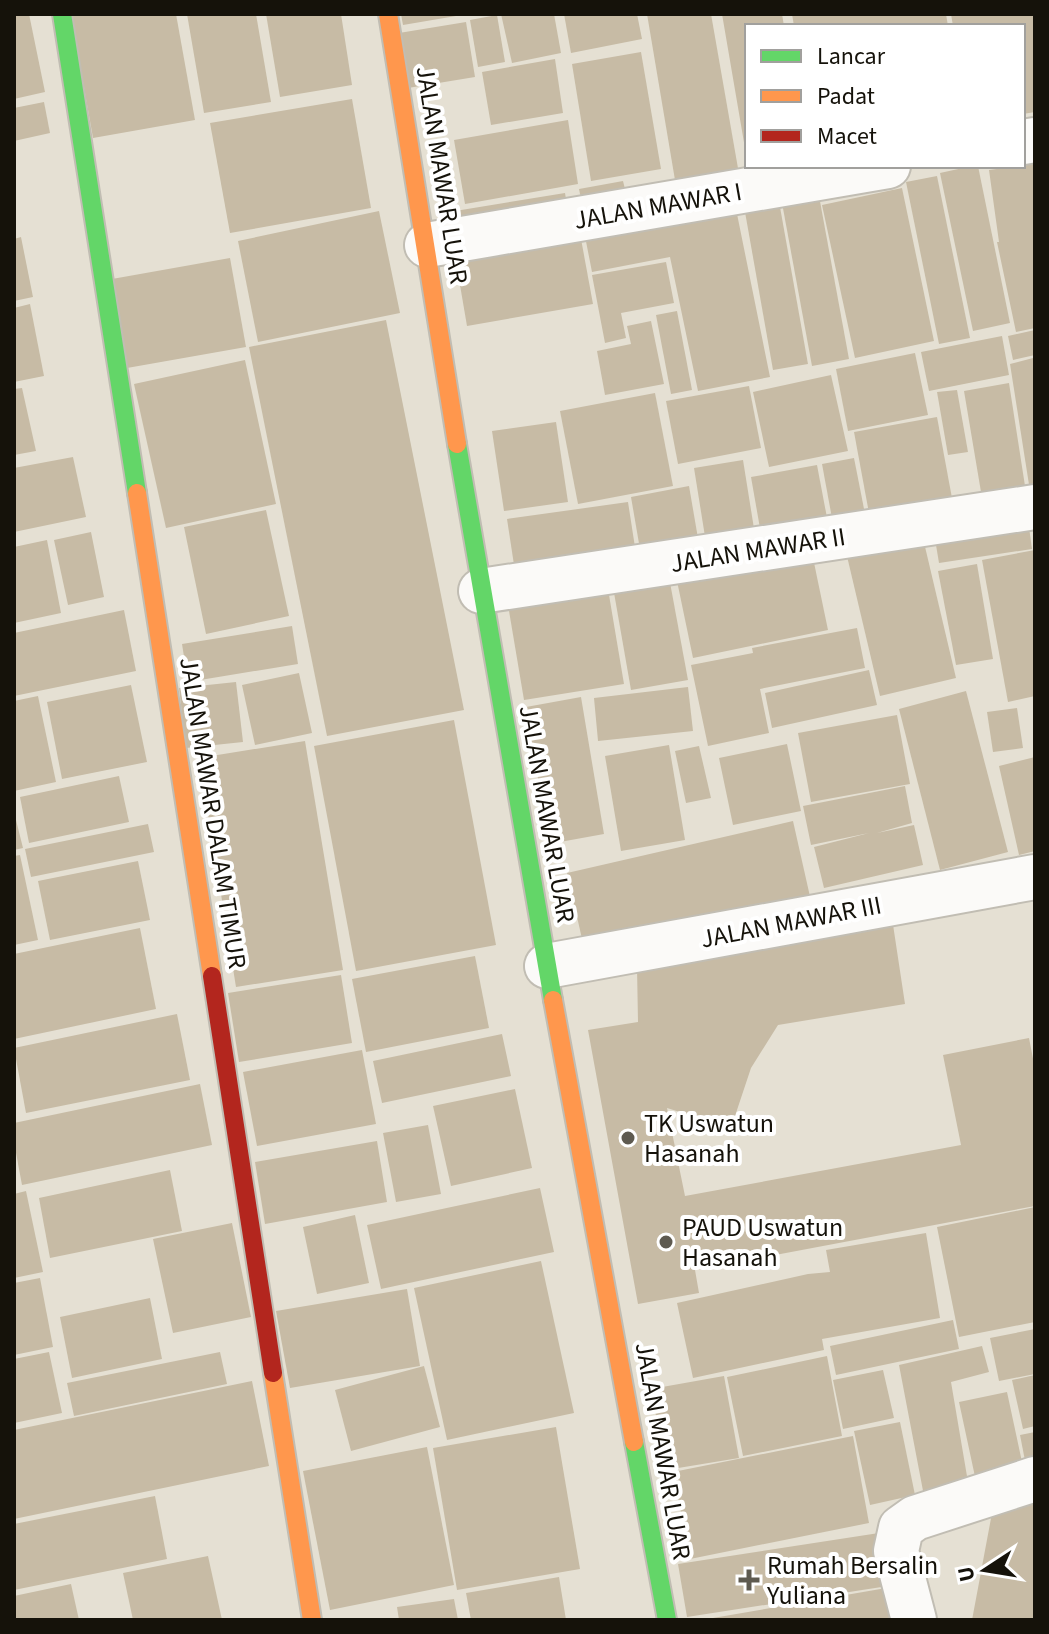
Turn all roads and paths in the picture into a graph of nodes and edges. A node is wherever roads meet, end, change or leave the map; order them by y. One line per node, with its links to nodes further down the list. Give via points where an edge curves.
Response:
1 (62, 14): 10 (street, JALAN MAWAR DALAM TIMUR)
2 (388, 14): 4 (street, JALAN MAWAR LUAR)
3 (876, 168): 4 (street, JALAN MAWAR I)
4 (427, 245): 6 (street, JALAN MAWAR LUAR)
5 (1035, 507): 6 (street, JALAN MAWAR II)
6 (481, 591): 8 (street, JALAN MAWAR LUAR)
7 (1035, 877): 8 (street, JALAN MAWAR III)
8 (547, 966): 11 (street, JALAN MAWAR LUAR)
9 (1035, 1479): 12 (street, via 915,1518 901,1528 896,1551)
10 (312, 1620)
11 (667, 1620)
12 (914, 1620)

